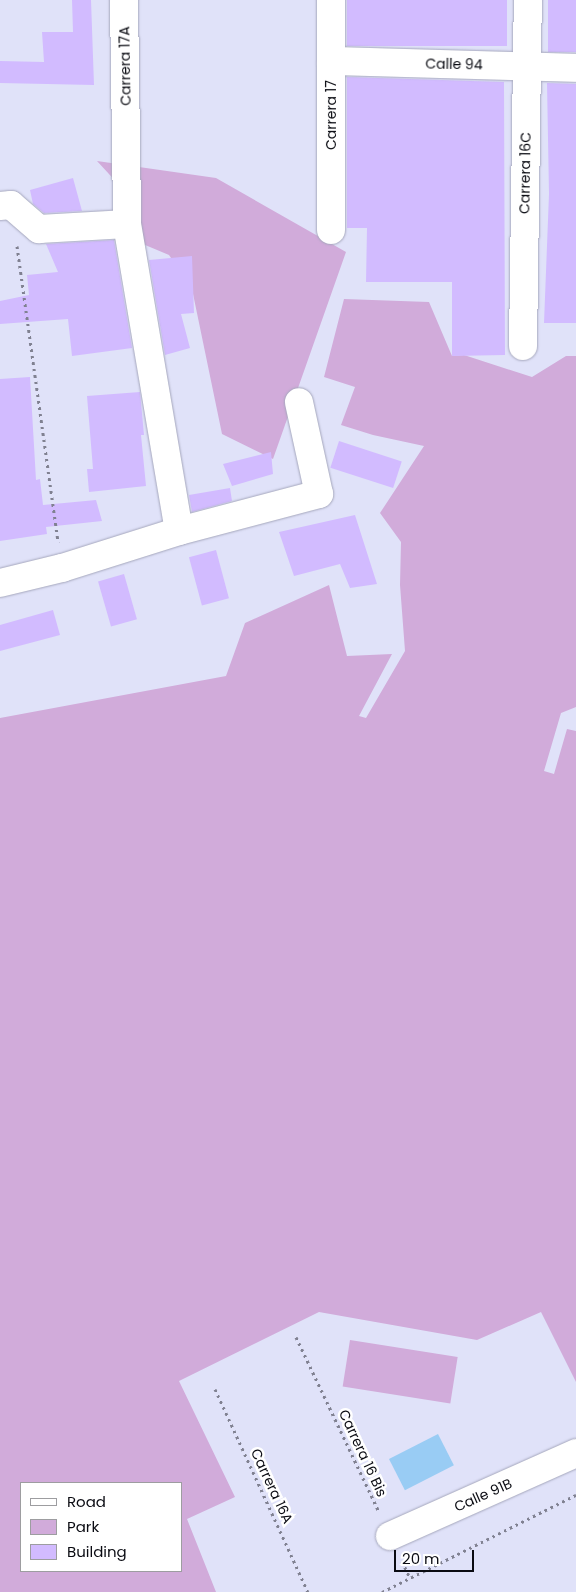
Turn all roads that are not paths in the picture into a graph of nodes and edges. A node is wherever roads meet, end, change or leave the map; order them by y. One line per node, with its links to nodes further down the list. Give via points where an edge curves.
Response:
1 (124, 0): 8 (street, Carrera 17A)
2 (330, 0): 4 (street, Carrera 17)
3 (528, 0): 5 (street, Carrera 16C)
4 (331, 61): 5 (street, Calle 94); 9 (street, Carrera 17)
5 (527, 66): 6 (street, Calle 94); 10 (street, Carrera 16C)
6 (576, 68)
7 (6, 205): 8 (street, via 39,229)
8 (127, 224): 12 (street, Carrera 17A)
9 (331, 230)
10 (523, 346)
11 (299, 402): 12 (street, via 320,494)
12 (179, 531): 13 (street, via 62,568)
13 (0, 583)
14 (576, 1453): 15 (street, Calle 91B)
15 (390, 1536)

